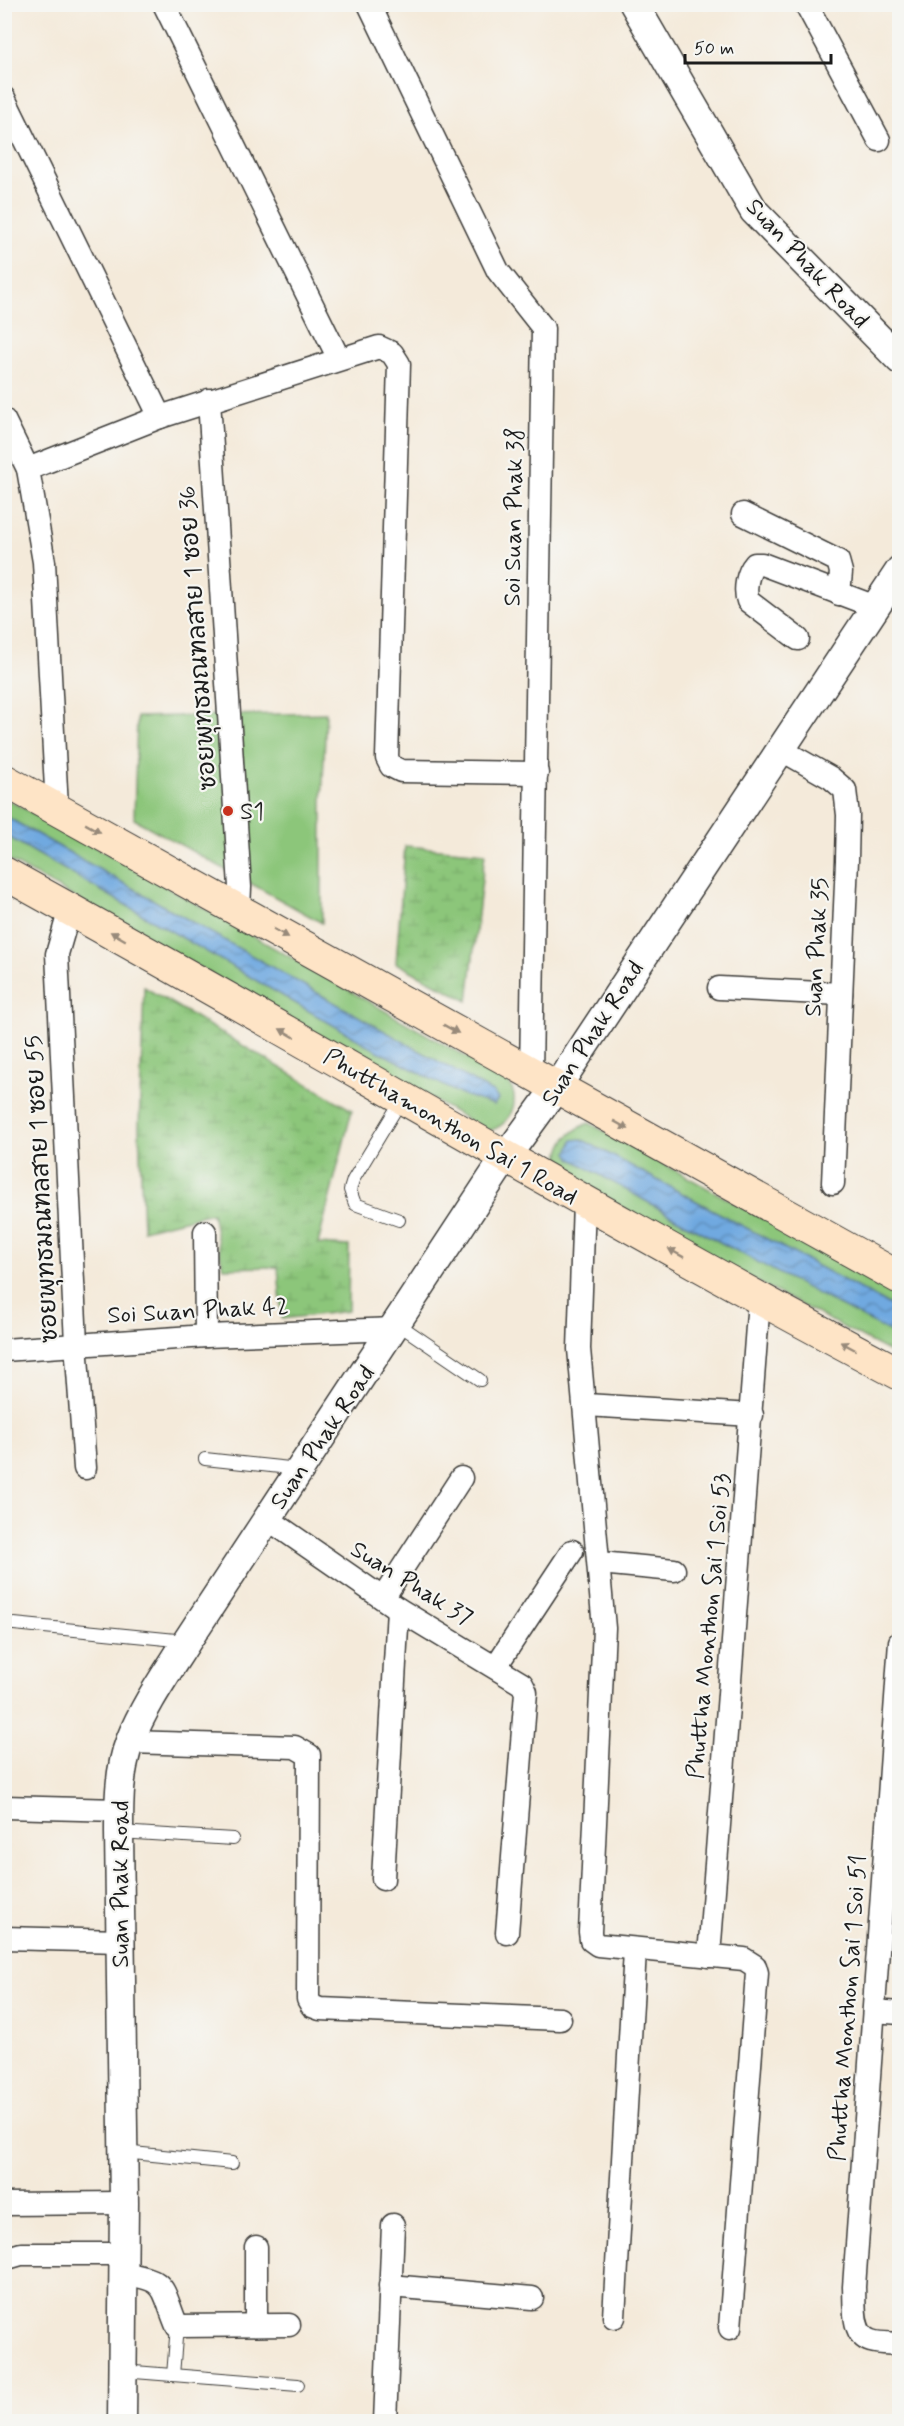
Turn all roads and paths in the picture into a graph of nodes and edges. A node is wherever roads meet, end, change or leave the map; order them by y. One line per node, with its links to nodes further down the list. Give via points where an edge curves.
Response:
1 (164, 4): 7 (street)
2 (369, 4): 19 (street, Soi Suan Phak 38, via 498,271 543,328)
3 (634, 4): 8 (street, Suan Phak Road, via 754,211)
4 (806, 4): 6 (street)
5 (4, 98): 10 (street)
6 (879, 140)
7 (339, 359): 9 (street); 19 (street, via 379,347 392,353 399,364 387,758 391,766 401,771)
8 (900, 360)
9 (208, 400): 10 (street); 24 (street, ซอยพุทธมณฑลสาย 1 ซอย 36)
10 (159, 417): 12 (street)
11 (4, 420): 12 (street)
12 (28, 469): 21 (street, via 44,562)
13 (743, 514): 15 (street, via 838,561)
14 (900, 570): 16 (street, Suan Phak Road)
15 (839, 594): 16 (street); 17 (street, via 762,564 752,567 745,592 748,601)
16 (873, 606): 18 (street, Suan Phak Road)
17 (798, 639)
18 (780, 749): 26 (street, Suan Phak 35, via 845,790 848,815); 27 (street, Suan Phak Road)
19 (537, 773): 27 (street, Soi Suan Phak 38)
20 (4, 780): 21 (main road)
21 (57, 808): 24 (main road, one-way to 24)
22 (4, 873): 23 (main road, Phutthamonthon Sai 1 Road)
23 (70, 909): 28 (main road, Phutthamonthon Sai 1 Road, one-way to 23); 38 (street, ซอยพุทธมณฑลสาย 1 ซอย 55, via 57,954)
24 (239, 909): 27 (main road, one-way to 27)
25 (719, 988): 26 (street)
26 (841, 994): 30 (street, Suan Phak 35)
27 (544, 1089): 29 (street, Suan Phak Road); 34 (main road, one-way to 34)
28 (402, 1098): 29 (main road, Phutthamonthon Sai 1 Road); 32 (lane, via 350,1190 355,1204)
29 (510, 1152): 31 (main road, Phutthamonthon Sai 1 Road); 36 (street, Suan Phak Road)
30 (833, 1183)
31 (584, 1202): 35 (main road, Phutthamonthon Sai 1 Road, one-way to 31); 42 (street, via 579,1349)
32 (399, 1220)
33 (205, 1232): 37 (street)
34 (900, 1278)
35 (759, 1300): 40 (main road, Phutthamonthon Sai 1 Road, one-way to 35); 43 (street, Phuttha Monthon Sai 1 Soi 53)
36 (396, 1326): 37 (street, Soi Suan Phak 42); 41 (lane); 46 (street, Suan Phak Road)
37 (206, 1336): 38 (street, Soi Suan Phak 42)
38 (76, 1343): 39 (street, Soi Suan Phak 42); 45 (street, ซอยพุทธมณฑลสาย 1 ซอย 55)
39 (4, 1350)
40 (900, 1374)
41 (480, 1380)
42 (586, 1404): 43 (street); 50 (street)
43 (752, 1415): 66 (street, Phuttha Monthon Sai 1 Soi 53)
44 (205, 1459): 46 (lane)
45 (85, 1468)
46 (302, 1469): 48 (street, Suan Phak Road)
47 (461, 1478): 52 (street)
48 (268, 1519): 52 (street, Suan Phak 37); 54 (street, Suan Phak Road)
49 (572, 1551): 56 (street)
50 (600, 1563): 51 (street); 65 (street, via 603,1703 590,1932 591,1940 598,1945)
51 (674, 1570)
52 (391, 1603): 56 (street, Suan Phak 37); 61 (street)
53 (4, 1623): 54 (lane)
54 (187, 1641): 57 (street, Suan Phak Road, via 147,1705)
55 (900, 1642): 67 (street, Phuttha Monthon Sai 1 Soi 51)
56 (496, 1666): 62 (street, Suan Phak 37, via 522,1684 526,1692)
57 (129, 1743): 59 (street, Suan Phak Road, via 121,1778); 69 (street, via 295,1747 309,1755 308,1999 312,2006)
58 (4, 1807): 59 (street)
59 (119, 1821): 60 (lane); 64 (street, Suan Phak Road)
60 (233, 1839)
61 (384, 1879)
62 (507, 1933)
63 (4, 1938): 64 (street)
64 (120, 1941): 70 (street, Suan Phak Road)
65 (635, 1951): 66 (street); 80 (street)
66 (709, 1956): 84 (street, via 744,1959 755,1966 757,1973)
67 (874, 2011): 68 (street); 85 (street, Phuttha Monthon Sai 1 Soi 51, via 854,2287 856,2315 861,2335 870,2341)
68 (900, 2013)
69 (560, 2019)
70 (123, 2152): 71 (lane); 72 (street, Suan Phak Road)
71 (232, 2163)
72 (124, 2203): 73 (street); 77 (street, Suan Phak Road)
73 (4, 2205)
74 (393, 2225): 78 (street)
75 (256, 2247): 81 (street)
76 (4, 2259): 77 (street, via 21,2254)
77 (122, 2264): 83 (street, via 160,2283); 86 (street, Suan Phak Road)
78 (390, 2286): 79 (street); 90 (street)
79 (532, 2298)
80 (614, 2317)
81 (256, 2325): 82 (street); 83 (street)
82 (289, 2325)
83 (177, 2326): 87 (lane)
84 (730, 2328)
85 (900, 2344)
86 (122, 2371): 87 (lane); 89 (street, Suan Phak Road)
87 (173, 2375): 88 (lane)
88 (298, 2385)
89 (122, 2421)
90 (385, 2421)

